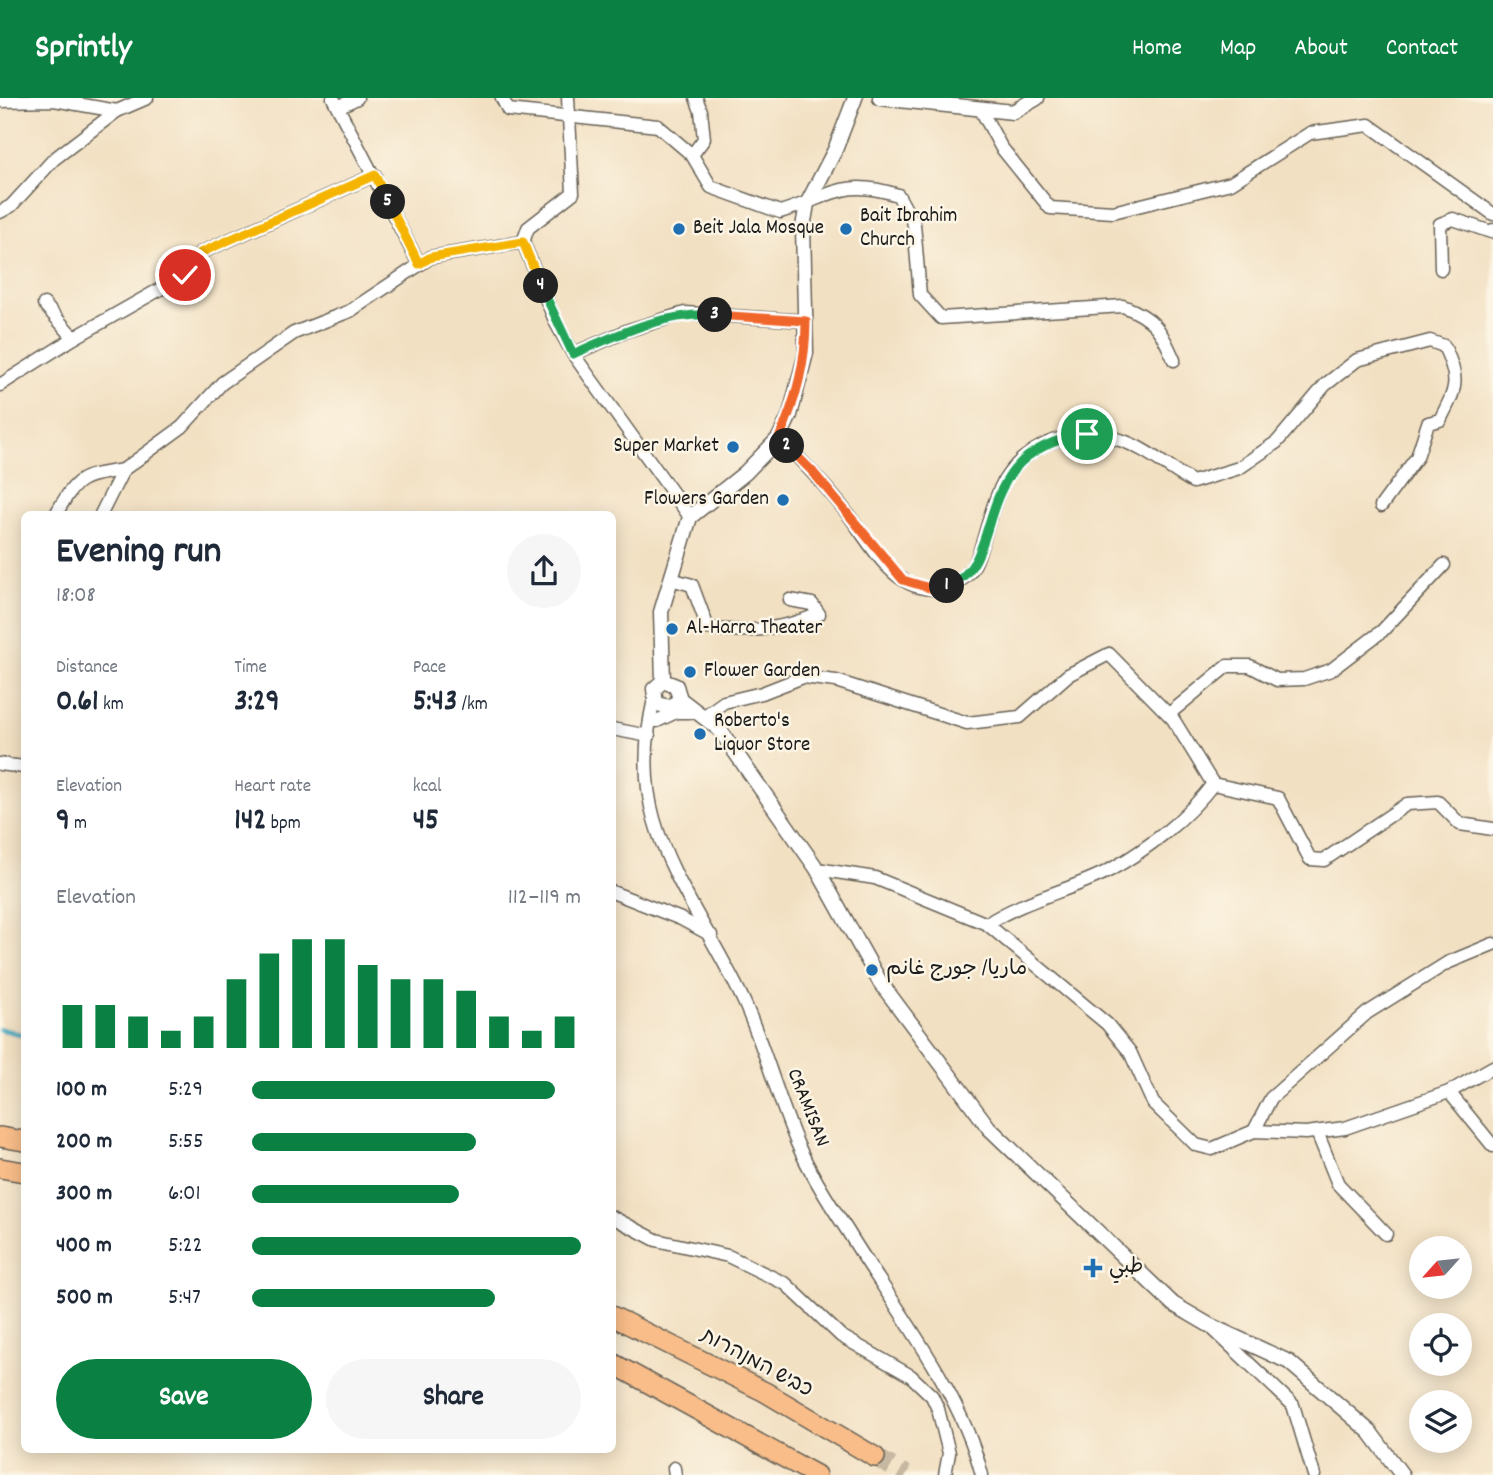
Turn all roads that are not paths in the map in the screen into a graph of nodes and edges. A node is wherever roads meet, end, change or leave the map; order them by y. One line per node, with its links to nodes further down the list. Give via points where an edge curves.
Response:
1 (147, 98): 12 (street)
2 (357, 98): 10 (street)
3 (502, 98): 13 (street, via 508,110)
4 (568, 98): 13 (street)
5 (696, 98): 14 (street, via 704,139)
6 (855, 98): 16 (street)
7 (880, 98): 11 (street)
8 (1037, 98): 11 (street, via 1013,112)
9 (0, 101): 12 (street, via 54,100)
10 (336, 103): 15 (street)
11 (981, 104): 18 (street, via 1001,147 1050,208 1113,212 1231,183 1310,133 1369,125)
12 (117, 111): 17 (street, via 54,159)
13 (569, 117): 14 (street, via 658,126); 20 (street, via 573,193 528,228)
14 (692, 155): 16 (street, via 711,187 780,212)
15 (375, 175): 21 (street); 25 (street, via 200,253 185,275)
16 (807, 204): 24 (street, via 803,227); 27 (street, via 843,188 871,186 898,195 914,224 920,295 941,317 1123,306 1144,315 1163,334)
17 (0, 212)
18 (1493, 214)
19 (1493, 230): 22 (street, via 1453,219 1440,224)
20 (523, 242): 21 (street, via 431,257); 26 (street)
21 (419, 264): 30 (street, via 350,311 294,333 222,383 182,427)
22 (1441, 269)
23 (44, 304): 25 (street)
24 (806, 321): 26 (street, via 685,313); 29 (street, via 806,353 790,415)
25 (74, 338): 28 (street)
26 (573, 354): 34 (street)
27 (1174, 360)
28 (0, 385)
29 (779, 438): 31 (street, via 903,580 936,590 962,581 976,563 1005,481 1039,448 1060,438 1087,434 1119,439 1193,482 1215,477 1239,468 1277,442 1325,384 1357,360 1430,341 1444,346 1456,373 1455,390 1440,419 1428,423 1417,457); 34 (street)
30 (122, 470): 32 (street, via 79,480); 33 (street)
31 (1381, 506)
32 (58, 511)
33 (102, 511)
34 (690, 517): 36 (street)
35 (1444, 565): 42 (street, via 1382,631 1331,670 1304,679 1277,680 1250,666 1227,666)
36 (671, 579): 37 (street, via 692,584 708,628 734,632 819,614 812,604); 38 (street, via 661,612)
37 (790, 600)
38 (663, 681): 39 (street, via 654,689); 40 (street, via 676,686)
39 (654, 699): 40 (street, via 661,707); 45 (street, CRAMISAN)
40 (676, 703): 41 (street); 43 (street)
41 (700, 714): 42 (street, via 803,677 846,684 967,723 1020,718 1068,675 1109,654); 43 (street, via 676,712); 50 (street, via 719,729)
42 (1169, 714): 48 (street)
43 (657, 722): 45 (street)
44 (616, 730): 45 (street)
45 (649, 736): 53 (street, CRAMISAN, via 645,769 654,820)
46 (0, 764): 47 (street)
47 (21, 767)
48 (1213, 784): 49 (street, via 1278,799 1310,859 1324,860 1407,804 1438,802 1460,824); 52 (street, via 1194,809 1110,870)
49 (1493, 830)
50 (817, 869): 52 (street, via 875,878); 67 (street, via 880,982 989,1128 1173,1304)
51 (616, 894): 53 (street)
52 (987, 924): 57 (street, via 1107,1024 1130,1052 1153,1103 1196,1145 1212,1149)
53 (711, 935): 72 (street, CRAMISAN, via 745,1004 798,1144 950,1397)
54 (1493, 944): 57 (street, via 1447,962 1367,1013 1270,1098)
55 (1493, 1067): 56 (street)
56 (1449, 1092): 58 (street, via 1345,1128); 61 (street)
57 (1254, 1132): 58 (street)
58 (1317, 1132): 65 (street, via 1338,1184)
59 (0, 1137): 60 (highway)
60 (21, 1140)
61 (1493, 1146)
62 (0, 1168): 63 (highway)
63 (21, 1172)
64 (616, 1219): 71 (street, via 656,1240 728,1256 786,1284 841,1336 911,1376 932,1396 938,1409 949,1453)
65 (1386, 1234)
66 (616, 1318): 69 (highway, כביש המנהרות, via 765,1392)
67 (1209, 1325): 73 (street, via 1293,1405); 74 (street, via 1289,1362 1370,1433)
68 (616, 1365): 70 (highway)
69 (875, 1457)
70 (816, 1475)
71 (945, 1475)
72 (982, 1475)
73 (1314, 1475)
74 (1402, 1475)

